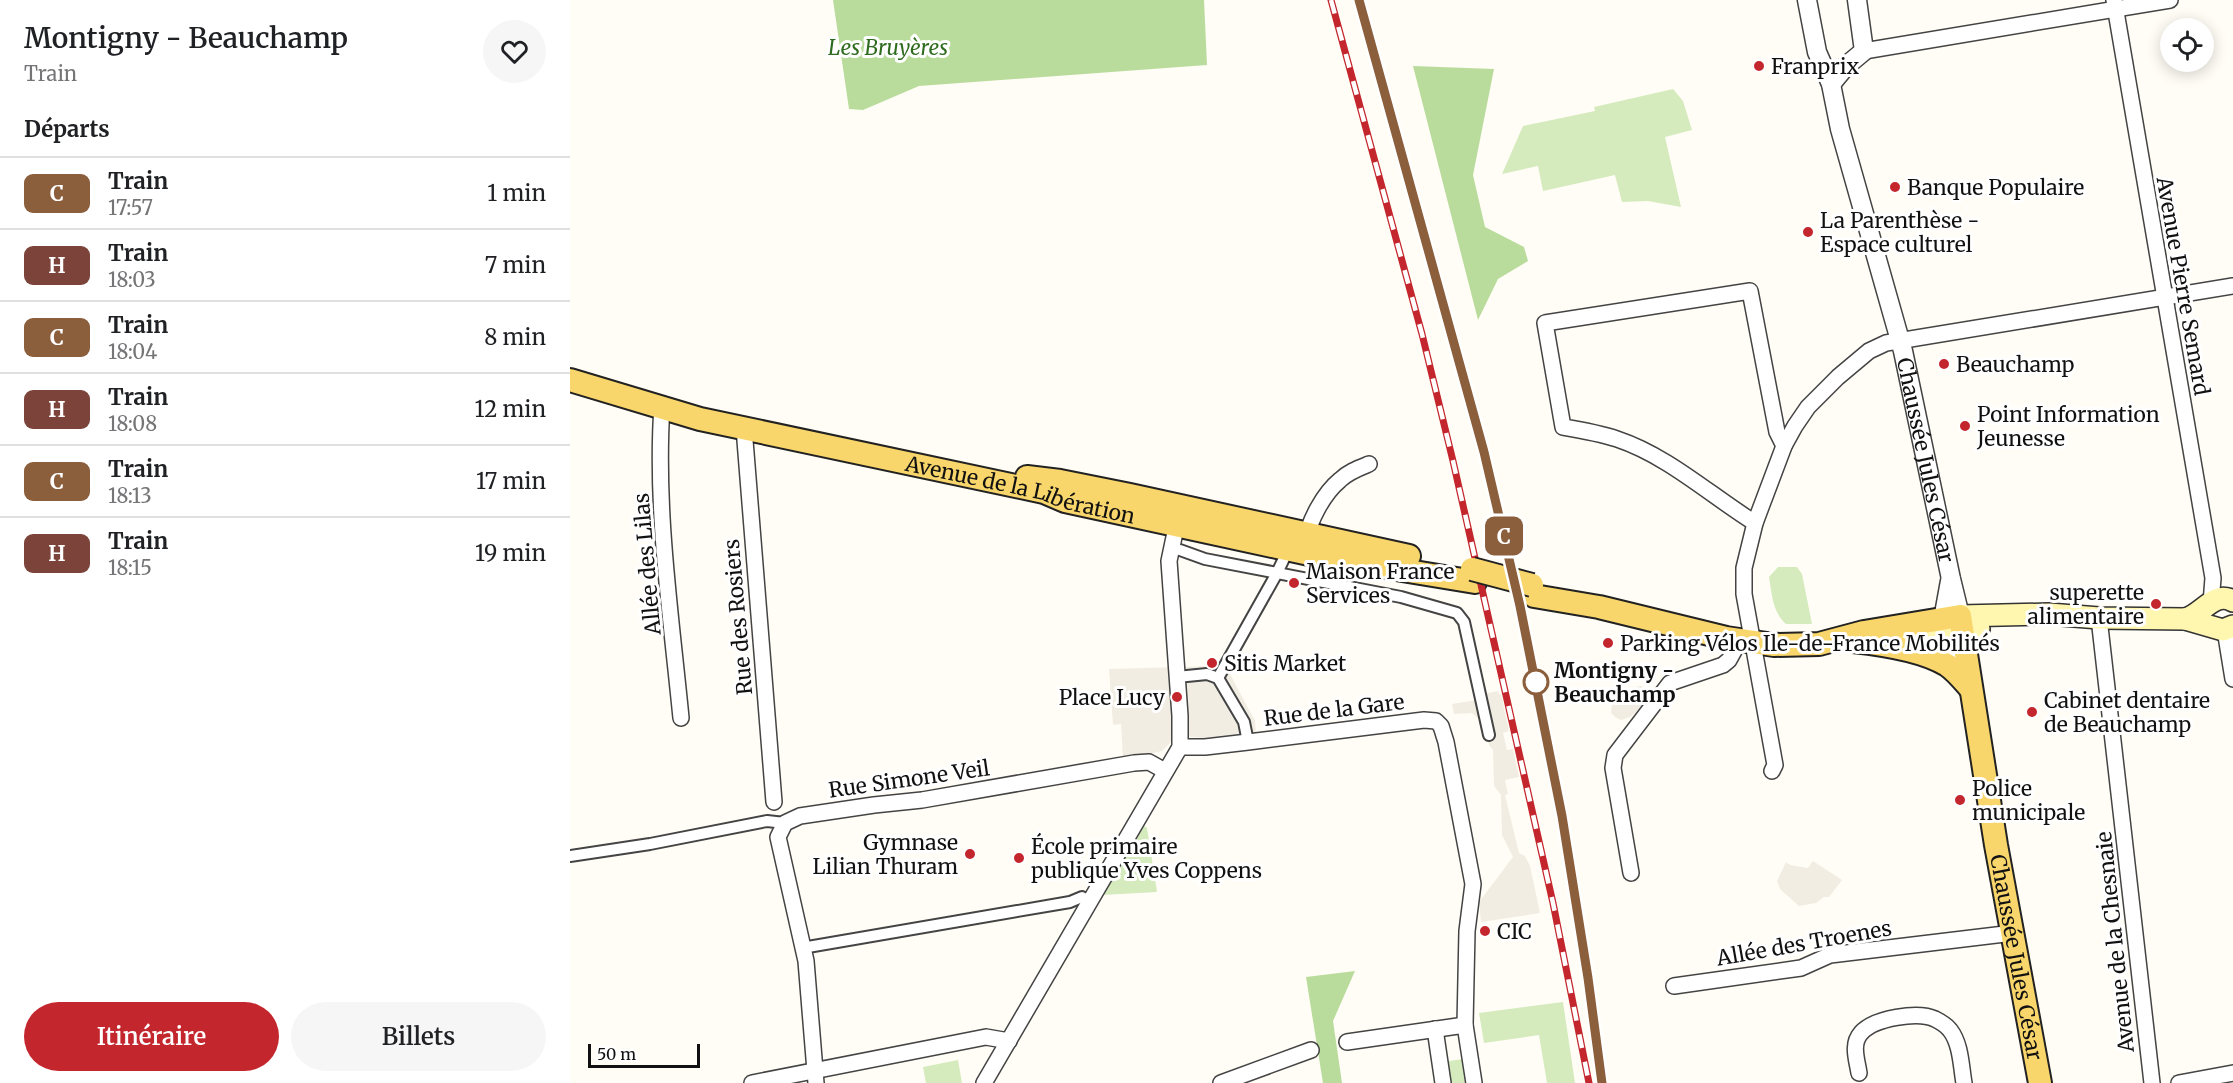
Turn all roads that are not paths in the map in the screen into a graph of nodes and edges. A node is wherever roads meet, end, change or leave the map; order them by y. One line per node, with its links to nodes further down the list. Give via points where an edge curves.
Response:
1 (1807, 0): 6 (street, via 1817,52)
2 (1857, 0): 5 (street)
3 (2170, 0): 4 (street)
4 (2115, 5): 5 (street); 8 (street, Avenue Pierre Semard)
5 (1864, 51): 6 (street)
6 (1831, 84): 9 (street, Chaussée Jules César, via 1840,129)
7 (2233, 286): 8 (street)
8 (2164, 298): 9 (street); 21 (street, Avenue Pierre Semard, via 2213,578)
9 (1900, 340): 14 (street, via 1869,351 1838,377 1808,407); 24 (street, Chaussée Jules César, via 1951,579)
10 (570, 364): 16 (main road, Avenue de la Libération, via 717,414 1003,476 1060,481)
11 (570, 380): 12 (main road, Avenue de la Libération)
12 (662, 406): 13 (main road, Avenue de la Libération); 34 (street, Allée des Lilas, via 659,447)
13 (744, 428): 16 (main road, Avenue de la Libération, via 1044,492 1065,501); 40 (street, Rue des Rosiers)
14 (1784, 446): 17 (street); 17 (street, via 1777,432 1750,291 1545,323 1563,427 1638,448)
15 (1369, 464): 18 (street, via 1340,480 1327,495)
16 (1178, 516): 18 (main road, Avenue de la Libération); 31 (street, via 1169,561)
17 (1755, 523): 28 (street, via 1744,567)
18 (1299, 545): 20 (street); 28 (main road, Avenue de la Libération, via 1474,575)
19 (1180, 550): 20 (street)
20 (1277, 573): 32 (street); 35 (street, via 1401,597 1458,613)
21 (2223, 600): 23 (main road); 25 (main road, via 2208,618)
22 (2099, 618): 23 (main road); 24 (main road, via 2049,614); 26 (main road); 64 (street, Avenue de la Chesnaie)
23 (2185, 619): 25 (main road)
24 (1953, 624): 26 (main road); 27 (main road, via 1864,632); 29 (main road); 30 (main road, Chaussée Jules César)
25 (2228, 627): 33 (street)
26 (1988, 628): 30 (main road)
27 (1841, 640): 28 (main road, Avenue de la Libération, via 1819,645); 29 (main road)
28 (1746, 641): 39 (street, via 1775,765); 43 (street, via 1723,665 1670,682 1615,755 1613,768)
29 (1871, 643): 30 (main road)
30 (1960, 664): 45 (main road, Chaussée Jules César, via 1970,688)
31 (1178, 677): 32 (street, via 1207,674); 37 (street)
32 (1218, 678): 36 (street, via 1244,722)
33 (2233, 679)
34 (681, 718)
35 (1490, 735)
36 (1248, 742): 37 (street, Rue de la Gare); 48 (street, Rue de la Gare, via 1436,721 1444,732 1473,884 1467,931)
37 (1180, 747): 38 (street)
38 (1165, 771): 41 (street, Rue Simone Veil, via 1149,762 1134,763 810,815); 44 (street)
39 (1772, 771)
40 (774, 802)
41 (785, 823): 42 (street, via 766,821); 46 (street, via 778,837)
42 (570, 856)
43 (1631, 873)
44 (1089, 901): 46 (street, via 1082,897); 50 (street)
45 (2013, 933): 47 (street, Allée des Troenes, via 1830,955 1800,968); 63 (main road, Chaussée Jules César)
46 (802, 948): 55 (street)
47 (1674, 986)
48 (1465, 1024): 49 (street); 61 (street)
49 (1435, 1029): 51 (street); 60 (street)
50 (1009, 1041): 55 (street, via 986,1037); 58 (street)
51 (1347, 1042)
52 (1311, 1050): 56 (street)
53 (1859, 1073): 62 (street, via 1855,1047 1861,1033 1884,1019 1921,1016 1936,1019 1950,1030 1958,1047)
54 (2233, 1073): 65 (street)
55 (816, 1076): 57 (street)
56 (1239, 1080): 59 (street)
57 (752, 1083)
58 (984, 1083)
59 (1221, 1083)
60 (1443, 1083)
61 (1474, 1083)
62 (1964, 1083)
63 (2040, 1083)
64 (2152, 1083)
65 (2179, 1083)

